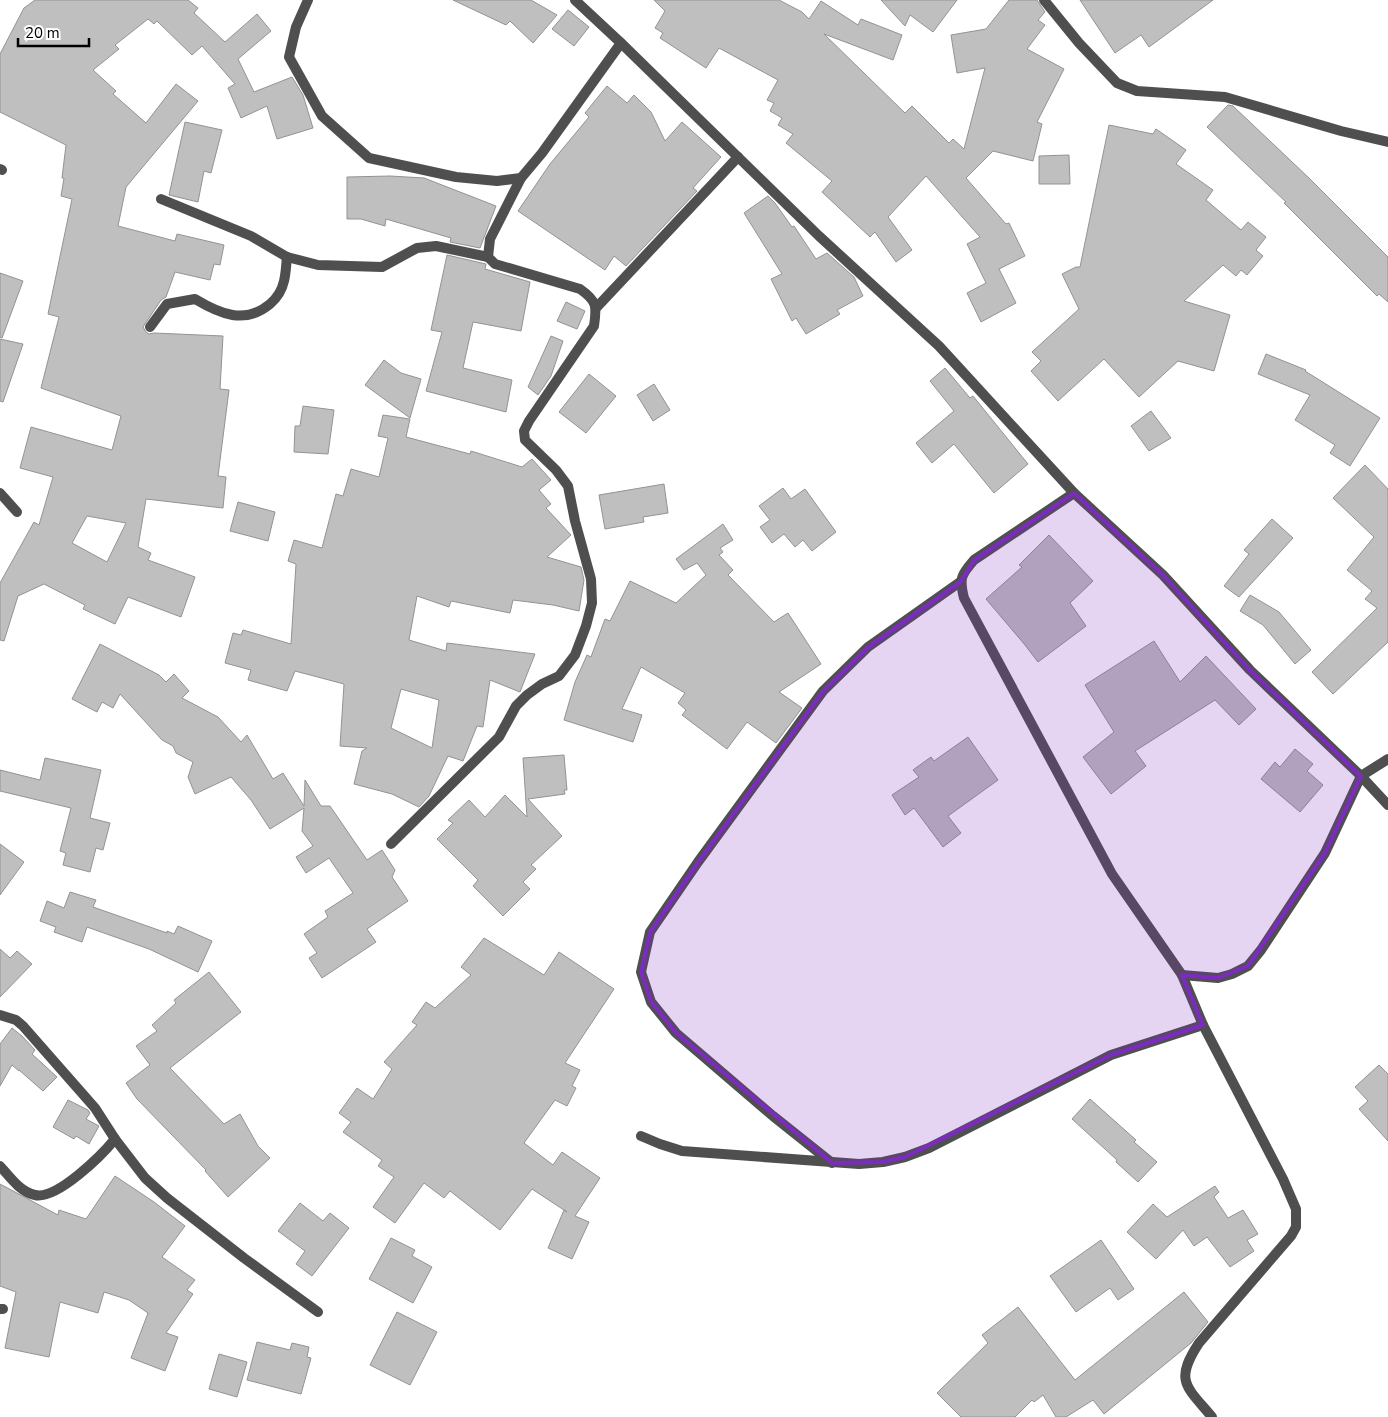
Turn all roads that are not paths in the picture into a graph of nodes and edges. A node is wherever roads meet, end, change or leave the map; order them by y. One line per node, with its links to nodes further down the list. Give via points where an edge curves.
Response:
1 (308, 0): 7 (street, via 296,27 289,57 322,116 369,158 456,177 497,181)
2 (575, 0): 4 (street)
3 (1044, 0): 5 (street, via 1078,44 1117,83 1137,91 1225,97)
4 (621, 43): 6 (street); 7 (street)
5 (1388, 142)
6 (738, 157): 11 (street); 14 (street, via 939,346)
7 (521, 178): 10 (street, via 490,239)
8 (161, 199): 9 (street, via 251,236)
9 (287, 257): 10 (street, via 318,265 382,267 417,248 436,246); 12 (street, via 284,281 277,298 264,309 246,317 231,315 194,299 167,304)
10 (488, 257): 11 (street, via 495,264 580,288 592,297)
11 (596, 308): 20 (street, via 594,326 524,431 525,440 568,486 591,579 592,603 584,634 575,656 559,676 527,695 516,706 499,737)
12 (150, 327)
13 (0, 493): 15 (street)
14 (1074, 493): 16 (street, via 974,560); 18 (street, via 1163,575 1250,670)
15 (17, 512)
16 (960, 582): 21 (street, via 964,598 1112,874); 26 (street, via 868,647 823,691 650,932 641,972 651,1002 676,1033)
17 (1388, 759): 18 (street)
18 (1361, 776): 19 (street); 21 (street, via 1325,853 1248,966 1218,978)
19 (1388, 805)
20 (391, 844)
21 (1182, 974): 23 (street)
22 (0, 1015): 25 (street, via 23,1026 95,1108)
23 (1203, 1025): 26 (street, via 1111,1055 906,1157 859,1164); 29 (street, via 1296,1209 1296,1227 1291,1236 1187,1361 1184,1372 1188,1387)
24 (641, 1136): 26 (street, via 682,1151)
25 (115, 1139): 27 (street, via 87,1168 54,1192 44,1195 35,1195 21,1188); 28 (street, via 145,1178 167,1198)
26 (832, 1163)
27 (0, 1166)
28 (318, 1312)
29 (1212, 1417)

